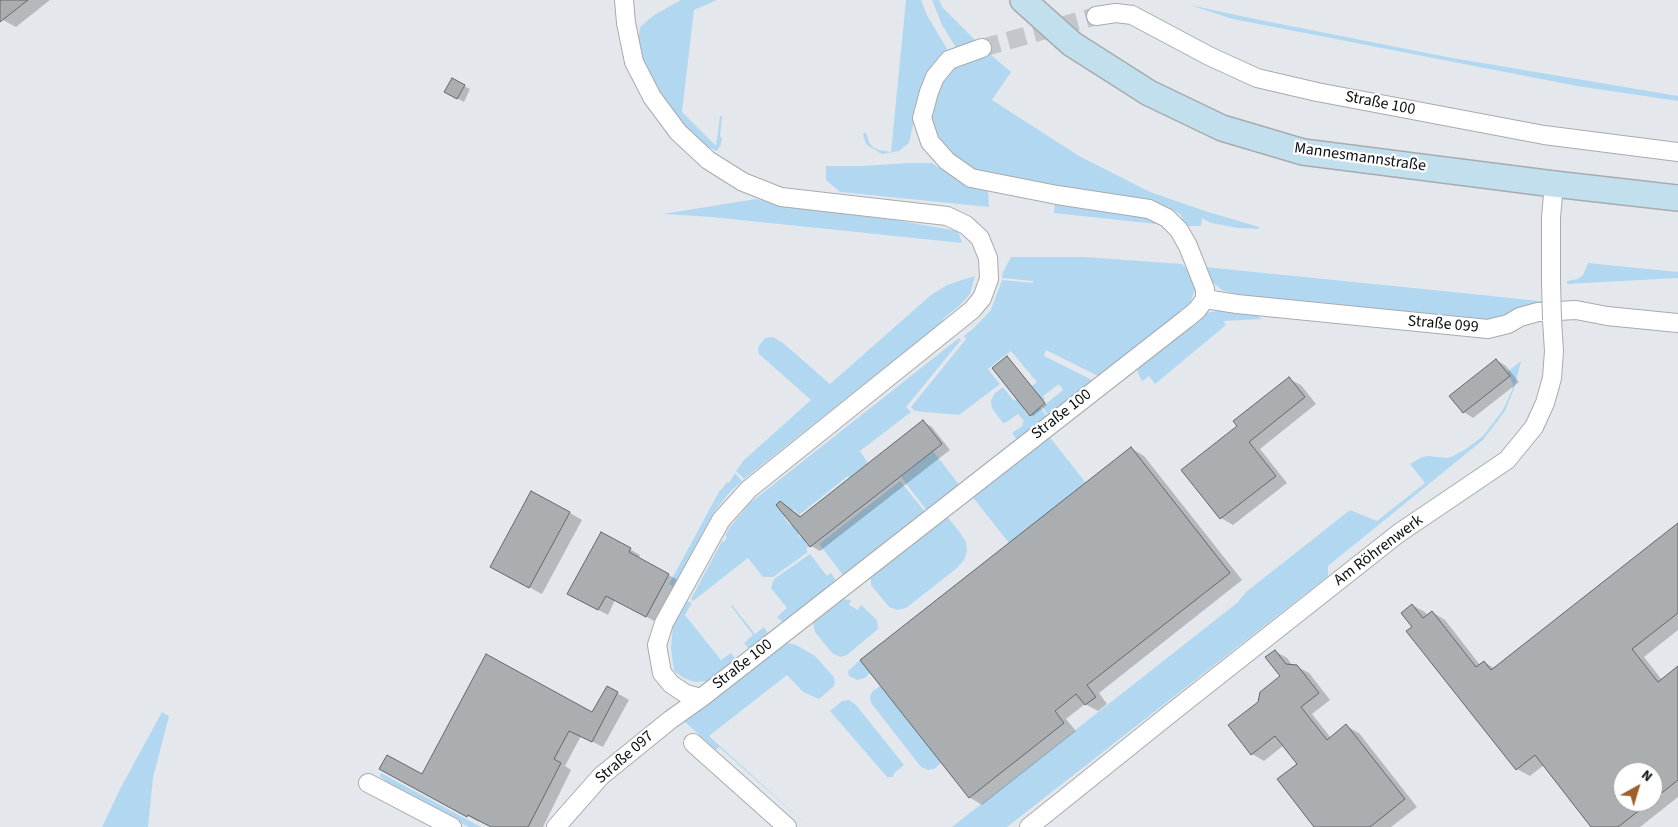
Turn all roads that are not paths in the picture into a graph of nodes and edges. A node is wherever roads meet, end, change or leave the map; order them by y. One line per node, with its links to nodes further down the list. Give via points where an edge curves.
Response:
1 (624, 0): 10 (street, Straße 100, via 634,62 652,97 678,132 708,160 743,182 781,197 946,216 966,225 980,238 988,258 989,279 982,298 972,310 748,489 721,520 664,623 658,645 662,673 686,694)
2 (1023, 0): 6 (main road, Mannesmannstraße, via 1072,44 1149,93 1222,128 1303,152)
3 (1096, 16): 5 (street, Straße 100, via 1132,15 1257,78 1544,135)
4 (982, 48): 8 (street, via 949,60 935,77 922,118 935,149 971,178 1149,209 1167,218 1188,246 1205,289)
5 (1678, 152)
6 (1554, 184): 7 (main road, Mannesmannstraße); 16 (street, Am Röhrenwerk, bridge, via 1551,218 1552,378 1534,427 1507,460 1392,539)
7 (1678, 198)
8 (1205, 298): 9 (street, Straße 099, via 1488,329 1538,312 1576,310); 10 (street, Straße 100, via 1186,319)
9 (1678, 323)
10 (701, 698): 14 (street, Straße 097, via 601,776)
11 (693, 743): 15 (street)
12 (368, 783): 13 (street)
13 (452, 827)
14 (556, 827)
15 (787, 827)
16 (1029, 827)

